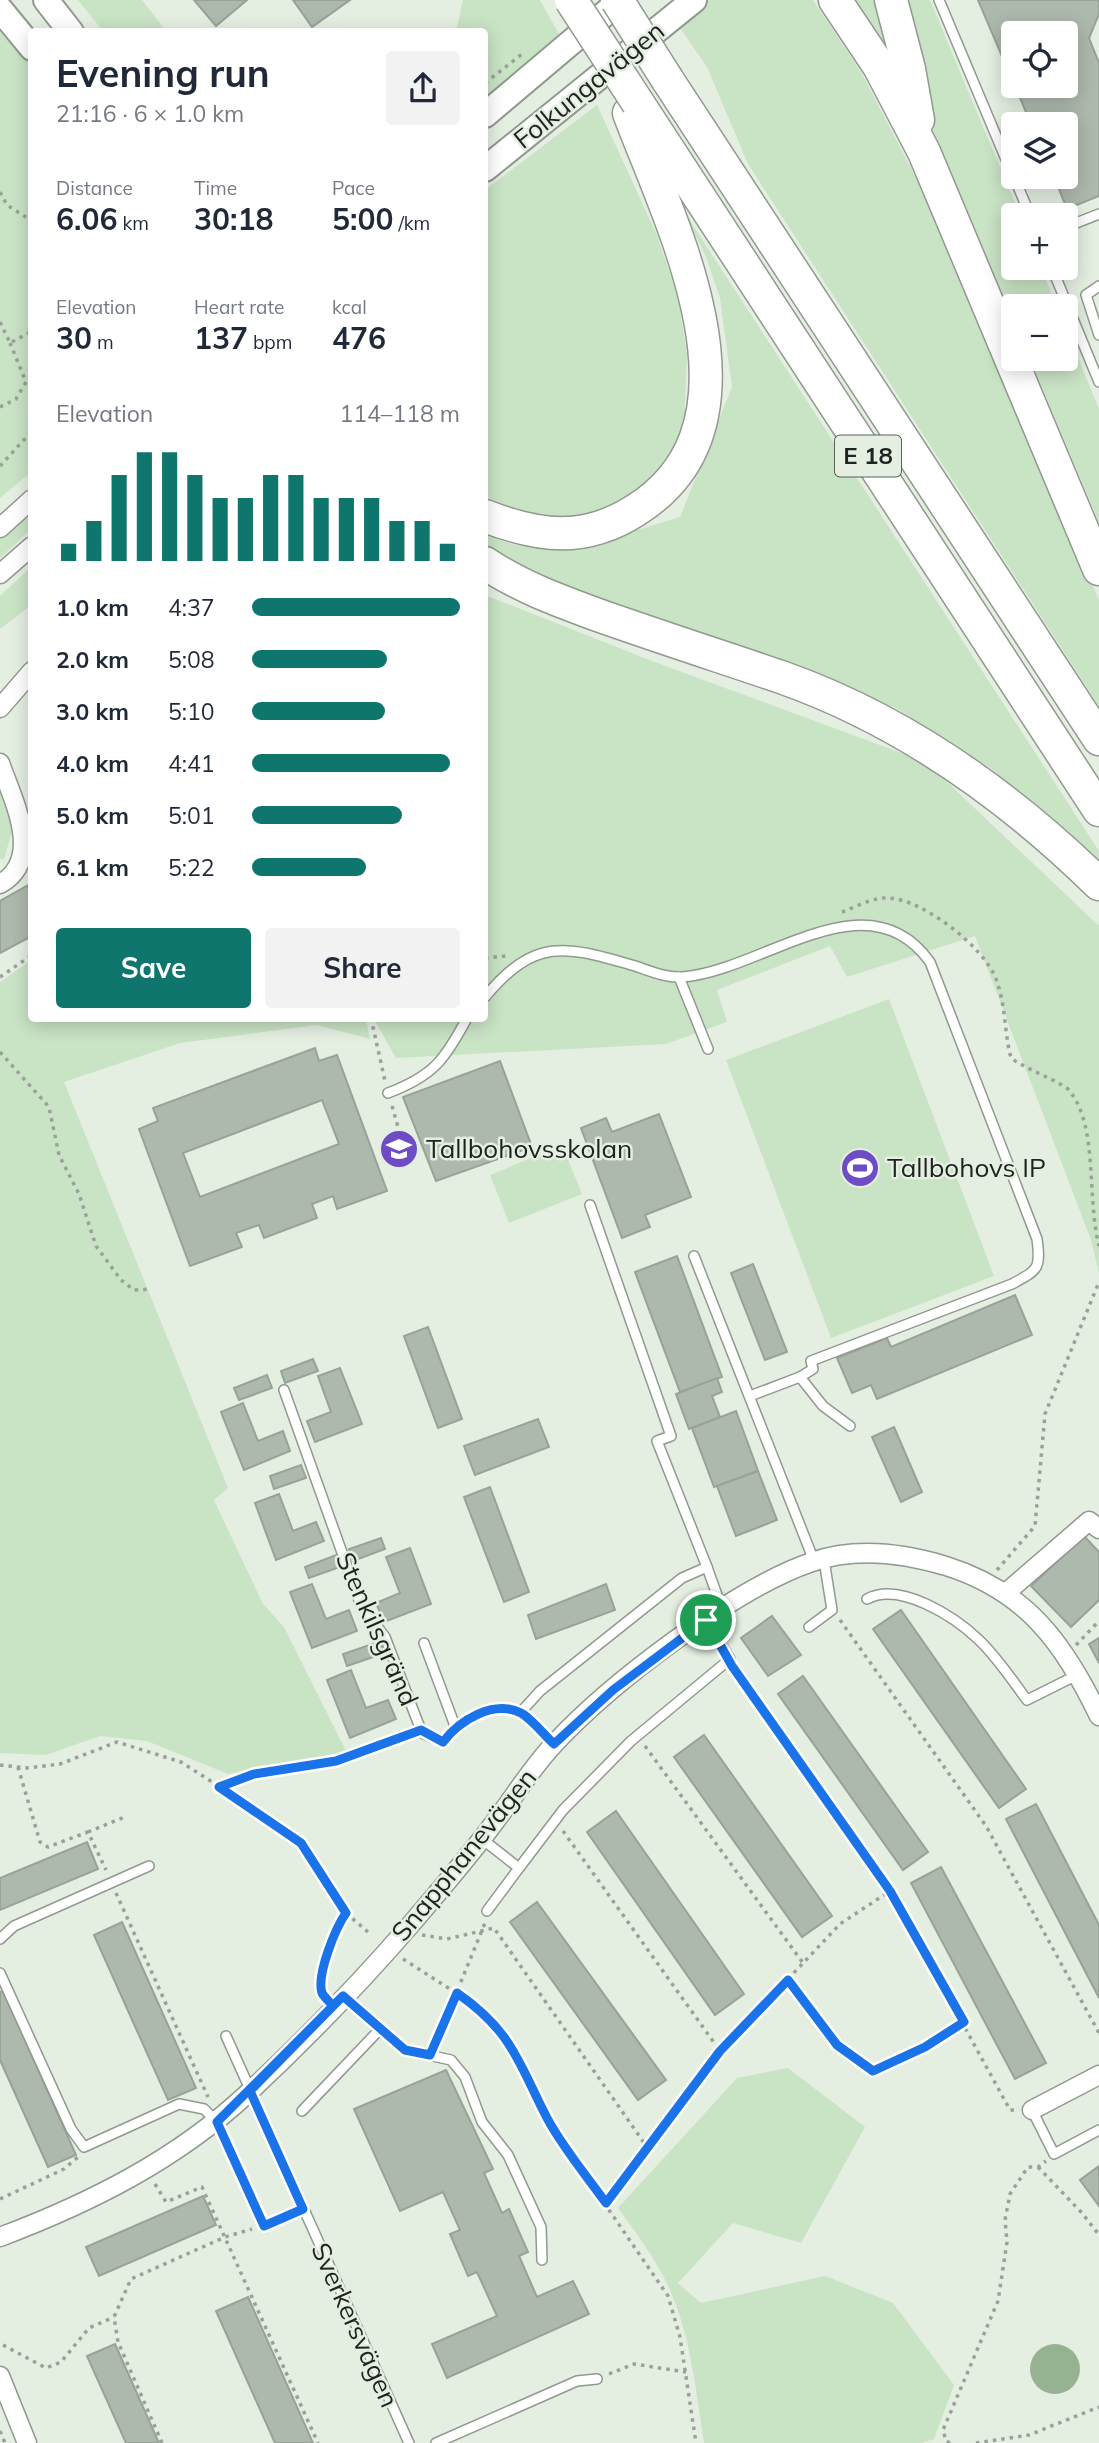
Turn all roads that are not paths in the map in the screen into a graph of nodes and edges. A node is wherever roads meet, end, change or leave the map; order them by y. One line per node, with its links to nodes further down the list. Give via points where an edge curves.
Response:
1 (47, 0): 9 (main road)
2 (571, 0): 11 (highway, bridge)
3 (619, 0): 12 (main road, Folkungavägen); 31 (highway, E 18, bridge)
4 (694, 0): 15 (main road, Folkungavägen)
5 (835, 0): 14 (highway, via 879,66)
6 (891, 0): 14 (highway)
7 (939, 0): 13 (lane)
8 (0, 9): 10 (main road)
9 (68, 28)
10 (28, 43)
11 (633, 107): 23 (highway, via 696,301 707,359 698,433 677,476 652,500 598,528 563,535 524,530); 33 (highway, E 18)
12 (488, 112)
13 (1001, 145)
14 (924, 152): 27 (highway)
15 (488, 167)
16 (1099, 214): 17 (lane)
17 (1078, 222)
18 (1057, 280): 21 (lane)
19 (1099, 286): 20 (lane, via 1086,295)
20 (1099, 335)
21 (1099, 382)
22 (28, 503): 24 (street)
23 (488, 517)
24 (0, 528)
25 (28, 550): 28 (street)
26 (488, 565): 37 (highway, via 541,594 784,678 941,754 1030,819)
27 (1099, 569)
28 (0, 574)
29 (28, 676): 30 (street)
30 (0, 708)
31 (1099, 739)
32 (0, 763): 34 (street)
33 (1099, 810)
34 (26, 824): 35 (street)
35 (27, 858): 36 (street)
36 (0, 884)
37 (1099, 884)
38 (678, 977): 39 (lane, via 580,950 555,950 521,962); 41 (lane); 45 (lane, via 737,965 855,923 899,932 914,941 939,980 1037,1239 1040,1261 1034,1272 811,1361 813,1369)
39 (488, 994)
40 (465, 1022): 42 (lane, via 437,1068)
41 (708, 1049)
42 (388, 1093)
43 (590, 1205): 51 (lane, via 671,1436 657,1441)
44 (694, 1256): 47 (lane)
45 (800, 1377): 47 (lane); 48 (lane, via 823,1406)
46 (284, 1390): 61 (lane, Stenkilsgränd, via 342,1532 360,1603 385,1637 421,1730 443,1742)
47 (750, 1396): 50 (lane)
48 (850, 1426)
49 (1099, 1529): 52 (street, via 1089,1521)
50 (819, 1560): 52 (street, Snapphanevägen, via 881,1552 905,1555 967,1573); 54 (street, Snapphanevägen); 56 (lane, via 832,1610)
51 (706, 1567): 54 (lane); 59 (lane, via 671,1587 540,1691)
52 (1007, 1592): 58 (street, Snapphanevägen, via 1064,1652)
53 (867, 1600): 58 (lane, via 889,1592 937,1610 979,1640 1027,1700)
54 (722, 1609): 55 (street, Snapphanevägen)
55 (706, 1620): 62 (street, Snapphanevägen, via 613,1690); 65 (lane, via 730,1658 637,1736 553,1823)
56 (809, 1627)
57 (424, 1643): 61 (lane)
58 (1077, 1675): 60 (street, Snapphanevägen)
59 (520, 1713): 61 (lane, Stenkilsgränd, via 489,1710); 62 (lane)
60 (1099, 1716)
61 (455, 1726)
62 (554, 1744): 63 (street, Snapphanevägen)
63 (482, 1839): 65 (lane); 69 (street, Snapphanevägen, via 409,1927)
64 (149, 1866): 67 (lane, via 14,1926)
65 (519, 1868): 66 (lane)
66 (487, 1911)
67 (0, 1939)
68 (0, 1973): 76 (lane, via 71,2129 84,2147 179,2104 204,2109)
69 (338, 2001): 70 (lane); 73 (street, Snapphanevägen)
70 (380, 2028): 75 (lane); 80 (lane, via 405,2050 452,2060 465,2077 482,2122 508,2155 541,2227)
71 (226, 2036): 73 (lane, Sverkersvägen)
72 (1099, 2076): 74 (street)
73 (250, 2091): 76 (street, Snapphanevägen); 78 (lane, Sverkersvägen)
74 (1032, 2110): 77 (lane, via 1054,2154)
75 (302, 2111)
76 (217, 2122): 78 (lane, via 264,2226); 79 (street, Snapphanevägen, via 145,2170 53,2217)
77 (1099, 2130)
78 (303, 2209): 84 (lane, Sverkersvägen)
79 (0, 2237)
80 (542, 2260)
81 (0, 2376): 83 (street)
82 (597, 2379): 85 (lane, via 577,2381)
83 (27, 2443)
84 (408, 2443)
85 (436, 2443)

